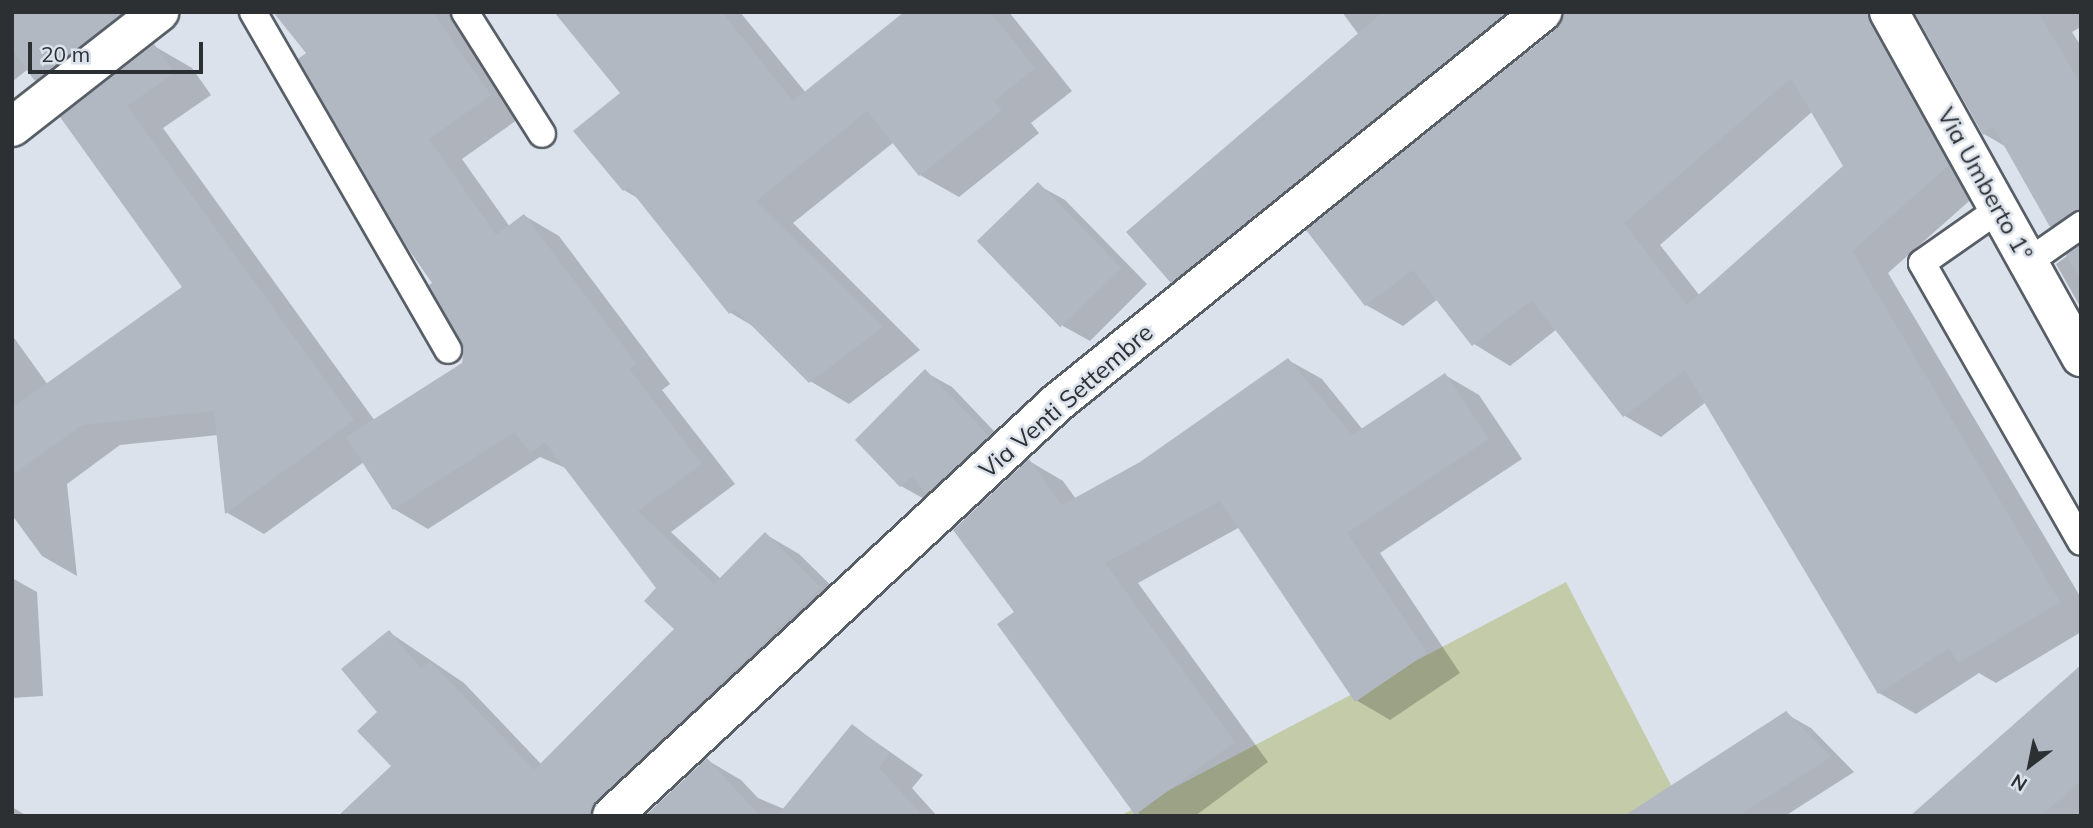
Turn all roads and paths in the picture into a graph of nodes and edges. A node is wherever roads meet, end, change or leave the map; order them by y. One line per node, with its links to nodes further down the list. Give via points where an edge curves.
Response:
1 (159, 12): 6 (street)
2 (253, 12): 11 (lane)
3 (465, 12): 7 (lane)
4 (1542, 12): 14 (street, Via Venti Settembre, via 1058,401)
5 (1889, 12): 8 (street, Via Umberto 1°)
6 (12, 127)
7 (542, 134)
8 (1999, 209): 10 (street, Via Umberto 1°); 13 (lane, via 1922,263)
9 (2081, 225): 10 (lane)
10 (2028, 262): 12 (street, Via Umberto 1°)
11 (448, 350)
12 (2081, 357)
13 (2081, 542)
14 (612, 816)

